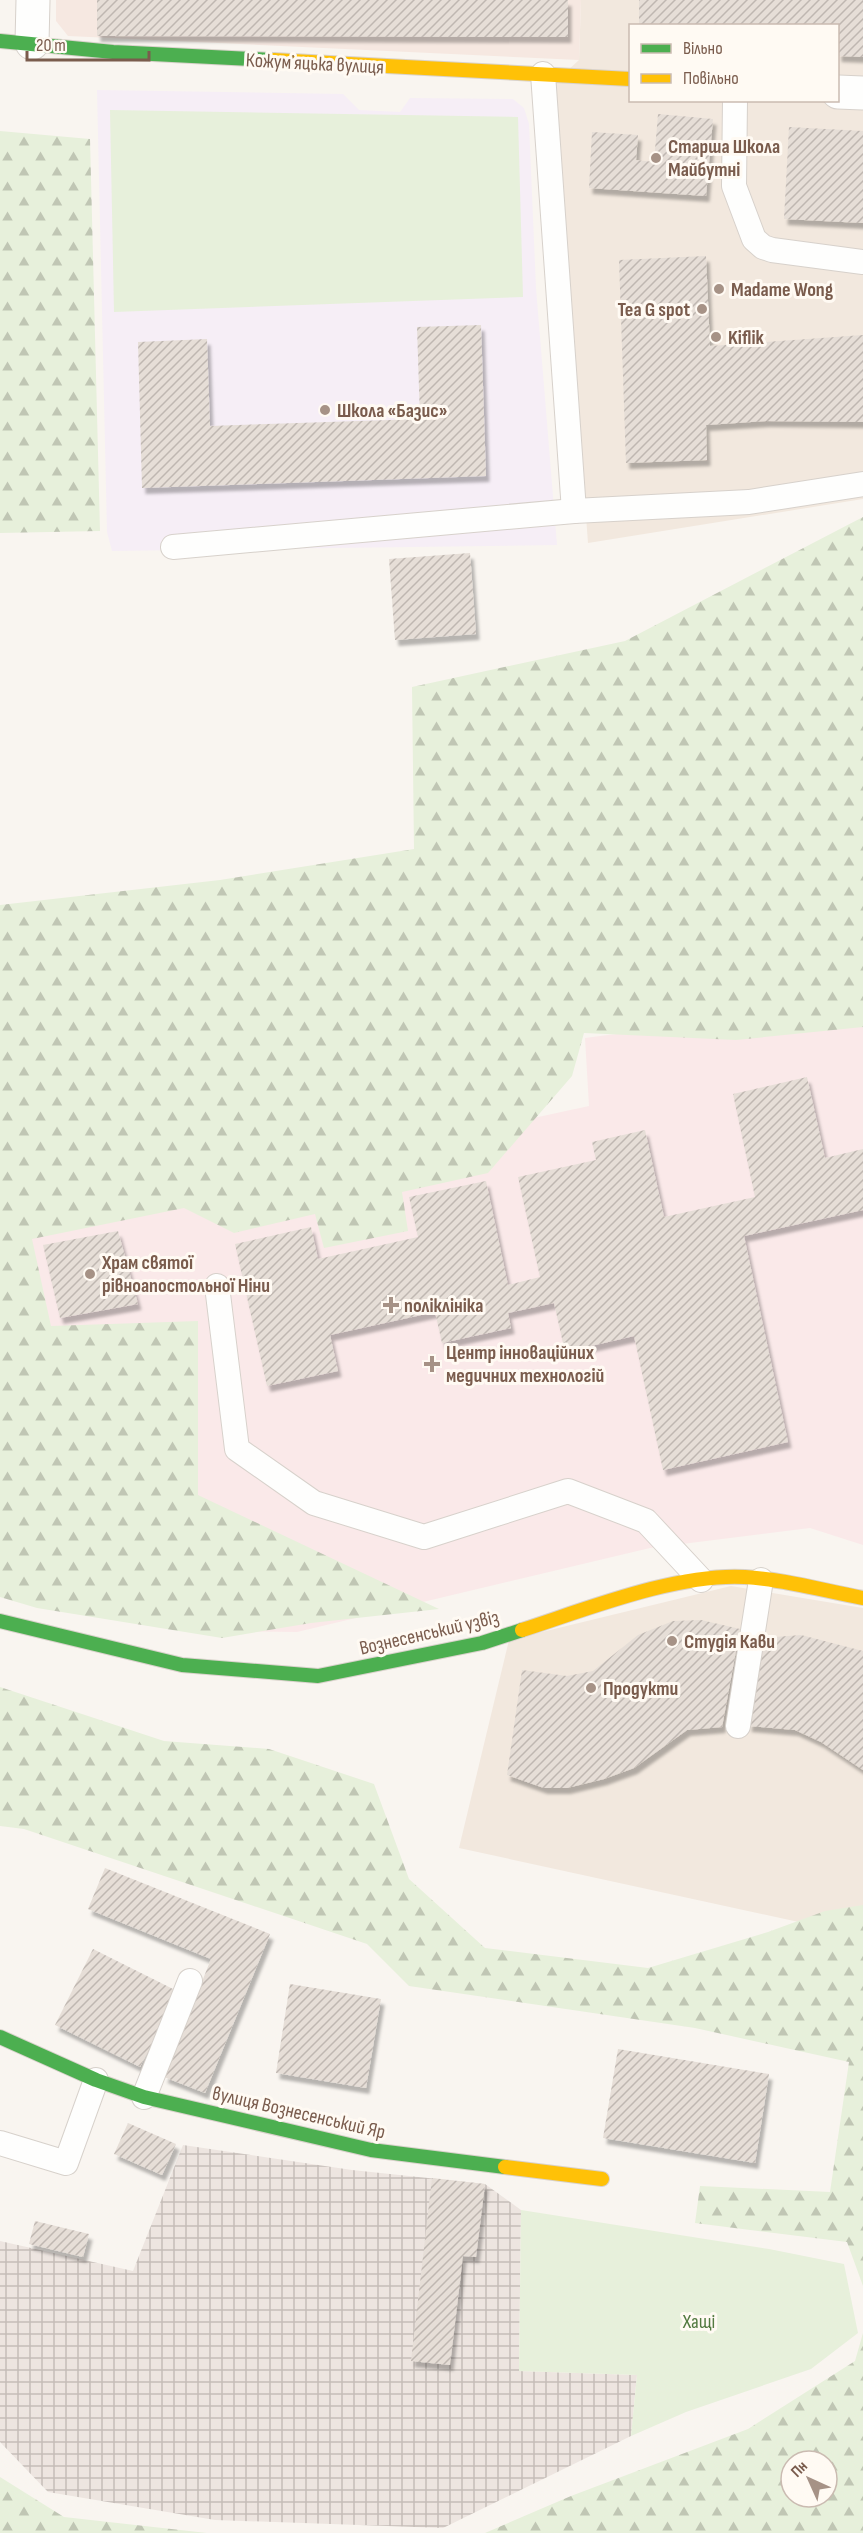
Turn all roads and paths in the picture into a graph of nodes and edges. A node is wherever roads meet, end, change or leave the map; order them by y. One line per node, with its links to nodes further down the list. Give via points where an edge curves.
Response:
1 (33, 0): 2 (street)
2 (16, 42): 3 (street, Кожумʼяцька вулиця, via 113,52)
3 (543, 74): 4 (street, Кожумʼяцька вулиця); 10 (lane)
4 (629, 79)
5 (839, 92): 6 (street)
6 (863, 93)
7 (735, 102): 8 (lane, via 734,186 754,239 772,250)
8 (863, 262)
9 (863, 484): 10 (lane, via 748,502)
10 (574, 511): 11 (lane)
11 (173, 547)
12 (217, 1286): 13 (lane, via 237,1449 314,1503 424,1537 568,1491 646,1521)
13 (701, 1580): 14 (street, Вознесенський узвіз); 16 (street, Вознесенський узвіз, via 628,1595 482,1643 318,1676 182,1665)
14 (761, 1580): 15 (street, Вознесенський узвіз); 17 (lane)
15 (863, 1598)
16 (0, 1621)
17 (738, 1726)
18 (190, 1981): 21 (lane)
19 (0, 2037): 20 (street, вулиця Вознесенський Яр)
20 (96, 2080): 21 (street, вулиця Вознесенський Яр); 22 (lane, via 66,2163)
21 (144, 2097): 23 (street, вулиця Вознесенський Яр, via 371,2150)
22 (0, 2143)
23 (602, 2179)

